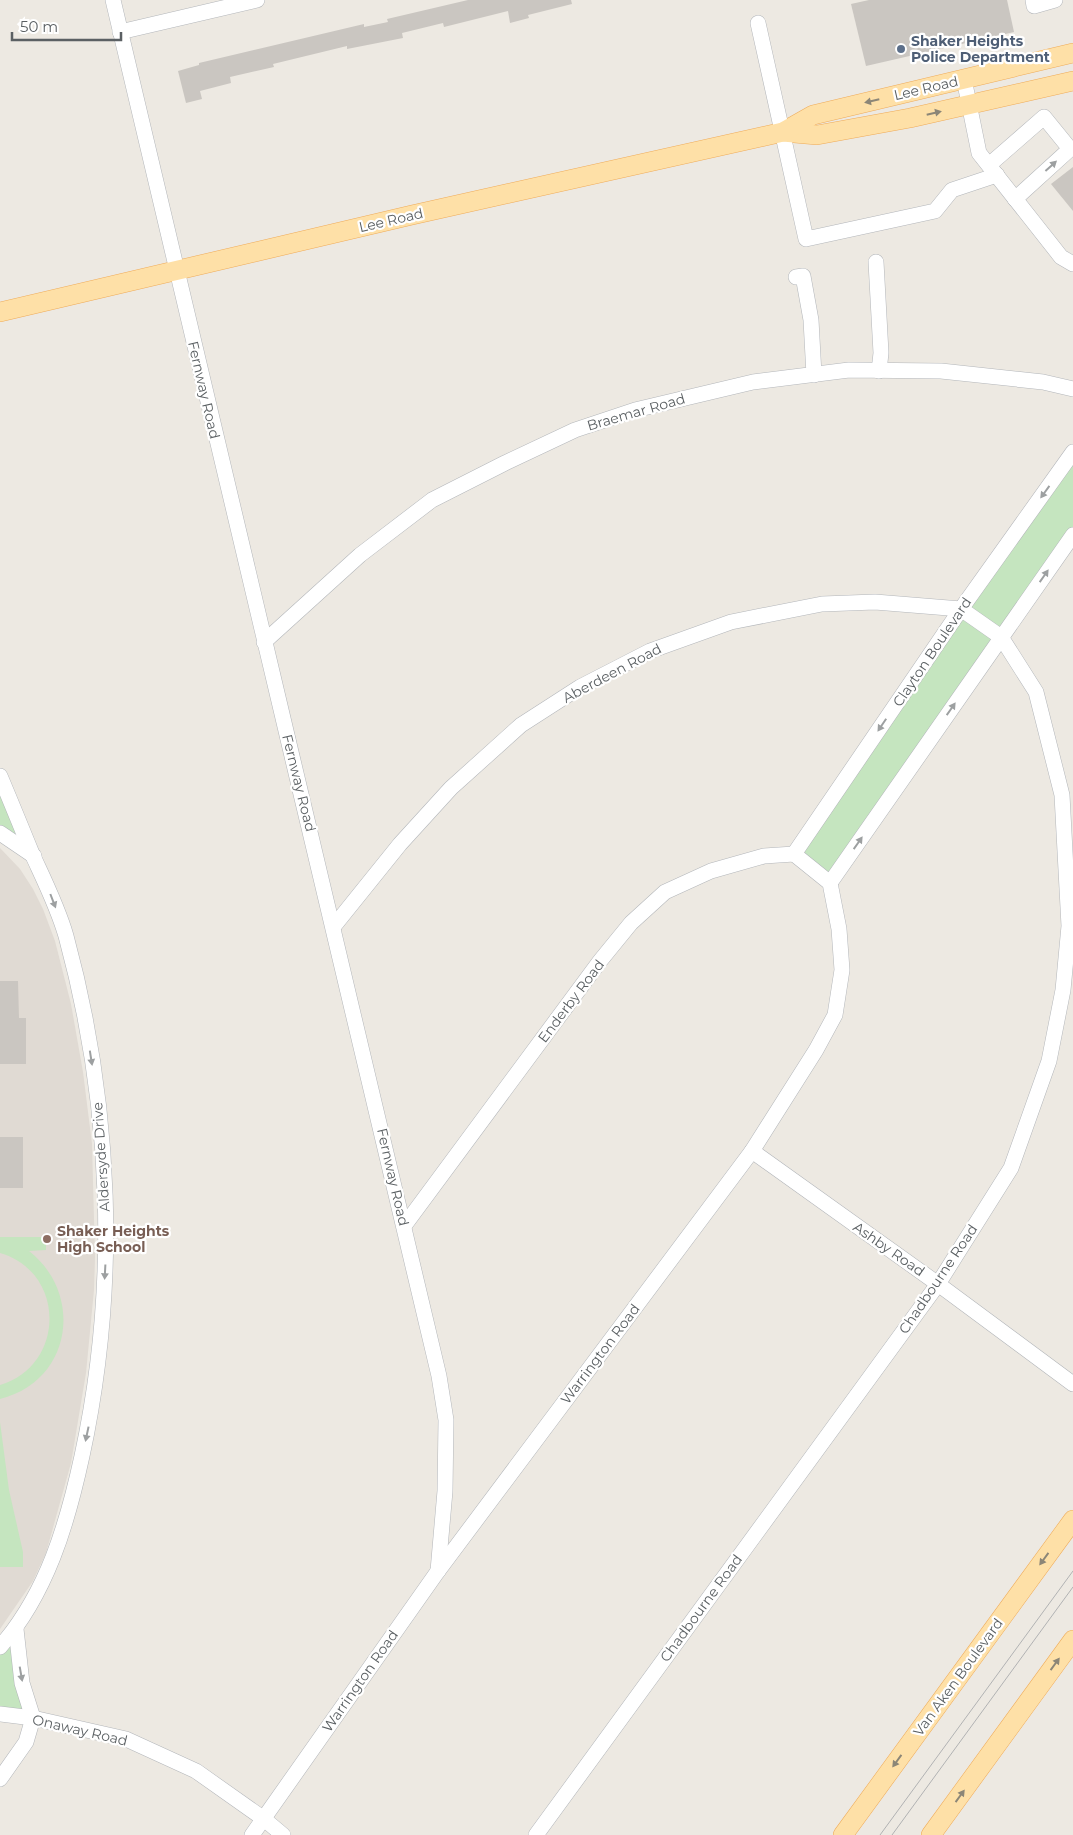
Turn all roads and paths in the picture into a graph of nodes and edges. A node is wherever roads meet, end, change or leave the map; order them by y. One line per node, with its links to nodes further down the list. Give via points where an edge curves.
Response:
1 (113, 0): 6 (street, Fernway Road)
2 (256, 0): 6 (street)
3 (1033, 0): 4 (street, via 1034,6)
4 (1056, 0)
5 (758, 24): 11 (street)
6 (120, 32): 16 (street, Fernway Road)
7 (1073, 53): 8 (main road, Lee Road)
8 (964, 79): 10 (street); 11 (main road, Lee Road, one-way to 11, via 813,115)
9 (1073, 81): 10 (main road, Lee Road)
10 (970, 105): 11 (main road, Lee Road, one-way to 10, via 817,135); 12 (street, via 980,153)
11 (783, 132): 12 (street, via 806,238 935,211 952,190); 16 (main road, Lee Road)
12 (993, 170): 13 (street); 13 (street, one-way to 12, via 1070,149 1044,117)
13 (1015, 199): 15 (street, via 1061,257)
14 (880, 262): 19 (street)
15 (1073, 264)
16 (175, 271): 18 (main road, Lee Road); 26 (street, Fernway Road)
17 (796, 277): 20 (street, via 803,276)
18 (0, 312)
19 (879, 371): 20 (street, Braemar Road, via 849,370); 21 (street, Braemar Road, via 941,371 1043,382)
20 (814, 375): 26 (street, Braemar Road, via 754,382 635,410 575,430 505,463 432,500 360,554)
21 (1073, 389)
22 (1073, 452): 24 (street, Clayton Boulevard, one-way to 24)
23 (1073, 535): 25 (street, one-way to 23)
24 (961, 609): 25 (street); 29 (street, Clayton Boulevard, one-way to 29); 32 (street, Aberdeen Road, via 875,602 822,604 731,622 650,651 580,687 521,724 451,788 400,844)
25 (1001, 637): 31 (street, one-way to 25); 35 (street, Chadbourne Road, via 1036,692 1062,795 1070,926 1063,990 1049,1061 1011,1168)
26 (264, 642): 32 (street, Fernway Road)
27 (0, 776): 30 (street, Aldersyde Drive)
28 (0, 833): 30 (street)
29 (794, 854): 31 (street); 34 (street, Enderby Road, via 764,856 711,871 665,892 631,923)
30 (34, 856): 39 (street, Aldersyde Drive, one-way to 39, via 66,935 87,1031 99,1108 106,1242 102,1331 90,1420 72,1503 42,1585)
31 (830, 883): 33 (street, Warrington Road, via 842,970 835,1015)
32 (334, 926): 34 (street, Fernway Road)
33 (752, 1151): 35 (street, Ashby Road); 38 (street, Warrington Road)
34 (404, 1226): 38 (street, Fernway Road, via 446,1420 445,1491)
35 (938, 1284): 36 (street, Ashby Road); 48 (street, Chadbourne Road)
36 (1073, 1384)
37 (1073, 1520): 49 (main road, Van Aken Boulevard, one-way to 49)
38 (438, 1571): 45 (street, Warrington Road)
39 (16, 1629): 41 (street, Aldersyde Drive); 43 (street, one-way to 43, via 22,1683)
40 (1073, 1640): 50 (main road, one-way to 40)
41 (0, 1647)
42 (0, 1714): 43 (street, Onaway Road)
43 (33, 1718): 44 (street, via 26,1742); 45 (street, Onaway Road, via 126,1739 196,1771)
44 (0, 1778)
45 (264, 1819): 46 (street, Warrington Road); 47 (street, Onaway Road)
46 (252, 1835)
47 (283, 1835)
48 (536, 1835)
49 (843, 1835)
50 (931, 1835)

